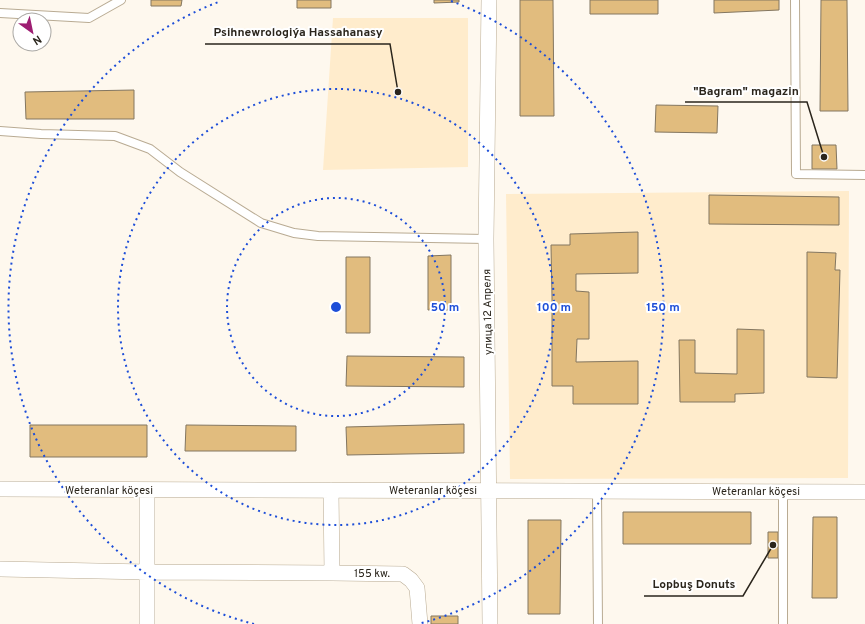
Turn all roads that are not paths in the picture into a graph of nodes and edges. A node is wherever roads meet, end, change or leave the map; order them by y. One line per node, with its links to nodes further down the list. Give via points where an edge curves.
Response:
1 (121, 0): 4 (lane, via 89,18)
2 (489, 0): 7 (street, улица 12 Апреля)
3 (795, 0): 6 (lane, via 796,174)
4 (0, 13)
5 (0, 131): 7 (lane, via 115,136 150,149 180,172 261,223 294,233 318,236)
6 (865, 174)
7 (486, 239): 11 (street, улица 12 Апреля)
8 (0, 489): 9 (street, Weteranlar köçesi)
9 (147, 490): 10 (street, Weteranlar köçesi); 16 (street)
10 (331, 490): 11 (street, Weteranlar köçesi); 17 (street)
11 (490, 490): 12 (street, Weteranlar köçesi); 20 (street, улица 12 Апреля)
12 (598, 491): 13 (street, Weteranlar köçesi); 21 (lane)
13 (783, 491): 14 (street, Weteranlar köçesi); 22 (lane)
14 (865, 492)
15 (0, 569): 16 (street, 155 kw.)
16 (147, 572): 17 (street, 155 kw.); 18 (street)
17 (332, 573): 19 (street, 155 kw., via 403,574 417,588)
18 (148, 624)
19 (420, 624)
20 (490, 624)
21 (598, 624)
22 (783, 624)

